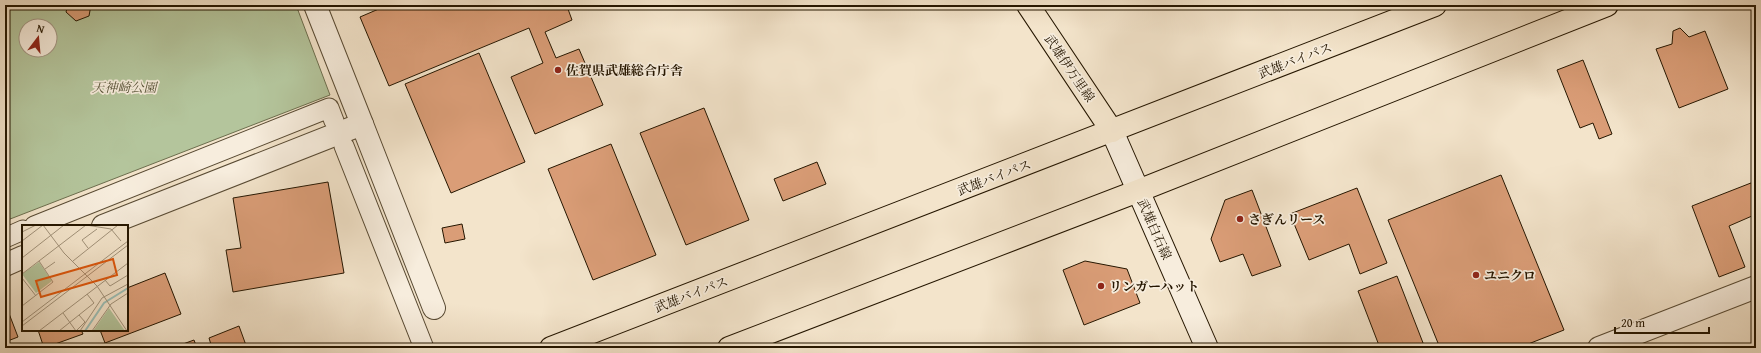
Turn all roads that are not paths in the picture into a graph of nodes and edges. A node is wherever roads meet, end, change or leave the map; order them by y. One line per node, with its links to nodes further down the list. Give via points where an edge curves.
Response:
1 (315, 5): 6 (street)
2 (1028, 5): 7 (main road, 武雄伊万里線)
3 (1435, 5): 7 (main road, 武雄バイパス)
4 (1607, 5): 9 (main road)
5 (334, 121): 10 (street, via 329,108)
6 (362, 124): 11 (street); 17 (street)
7 (1112, 131): 9 (street, 武雄白石線); 19 (main road, 武雄バイパス)
8 (344, 146): 18 (street)
9 (1138, 190): 20 (main road); 21 (street, 武雄白石線)
10 (36, 225)
11 (106, 225)
12 (22, 230): 13 (street)
13 (5, 238)
14 (22, 258): 15 (street)
15 (5, 265)
16 (1756, 287): 22 (street)
17 (434, 308)
18 (429, 344)
19 (551, 348)
20 (729, 348)
21 (1207, 348)
22 (1599, 348)

